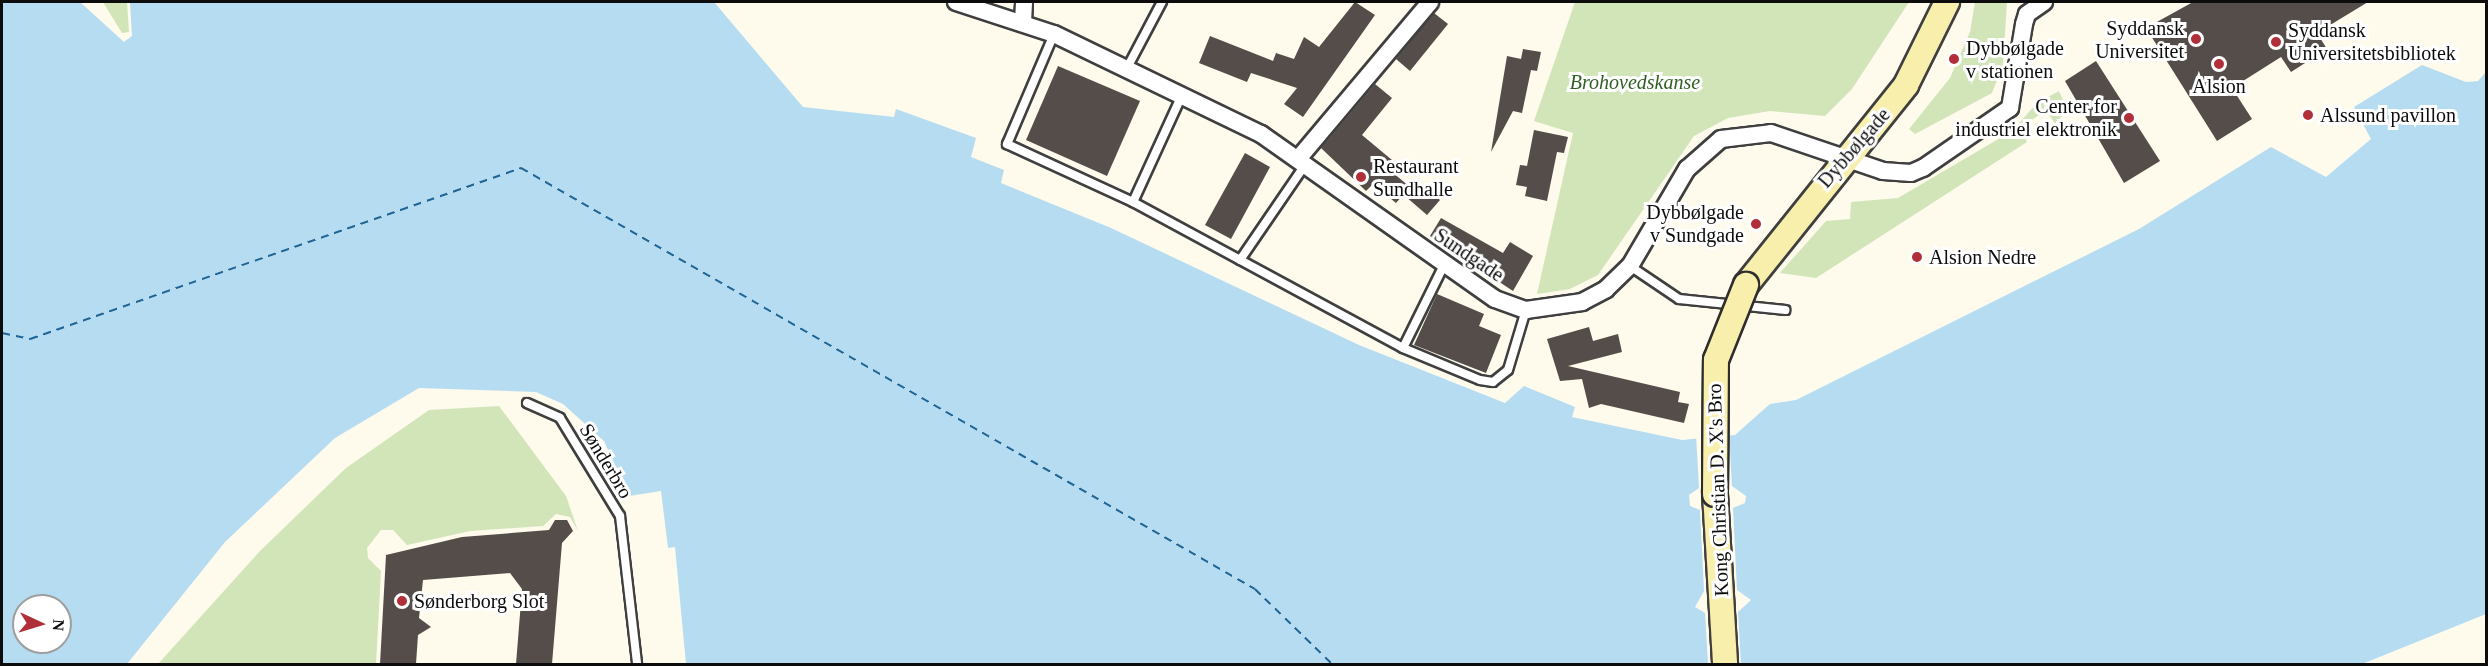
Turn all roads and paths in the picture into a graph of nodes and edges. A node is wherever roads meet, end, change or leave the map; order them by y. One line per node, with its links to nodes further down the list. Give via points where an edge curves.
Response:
1 (956, 2): 8 (street, Sundgade)
2 (1024, 2): 8 (street)
3 (1162, 2): 10 (lane)
4 (1430, 2): 13 (street)
5 (1947, 2): 12 (street, Dybbølgade, via 1905,85)
6 (2044, 2): 7 (street)
7 (2027, 8): 12 (street, via 2016,94 2004,115 1911,173 1883,171)
8 (1023, 22): 9 (street, Sundgade)
9 (1054, 34): 10 (street, Sundgade); 14 (lane, via 1007,144)
10 (1126, 68): 11 (street, Sundgade)
11 (1182, 95): 13 (street, Sundgade); 14 (lane)
12 (1848, 155): 17 (street, Sundgade, via 1771,133 1721,139 1687,169); 18 (street, Dybbølgade)
13 (1302, 161): 15 (lane); 16 (street, Sundgade)
14 (1133, 202): 15 (lane)
15 (1240, 260): 21 (lane)
16 (1444, 265): 19 (street, Sundgade, via 1495,299); 21 (lane)
17 (1630, 266): 19 (street, Sundgade, via 1582,302); 20 (lane, via 1679,299)
18 (1746, 285): 24 (street, Kong Christian D. X's Bro, bridge, via 1723,331 1712,391)
19 (1526, 310): 21 (lane, via 1508,370 1493,382)
20 (1785, 310)
21 (1403, 348)
22 (527, 403): 23 (lane, Sønderbro, via 560,418 620,516)
23 (637, 664)
24 (1725, 664)

